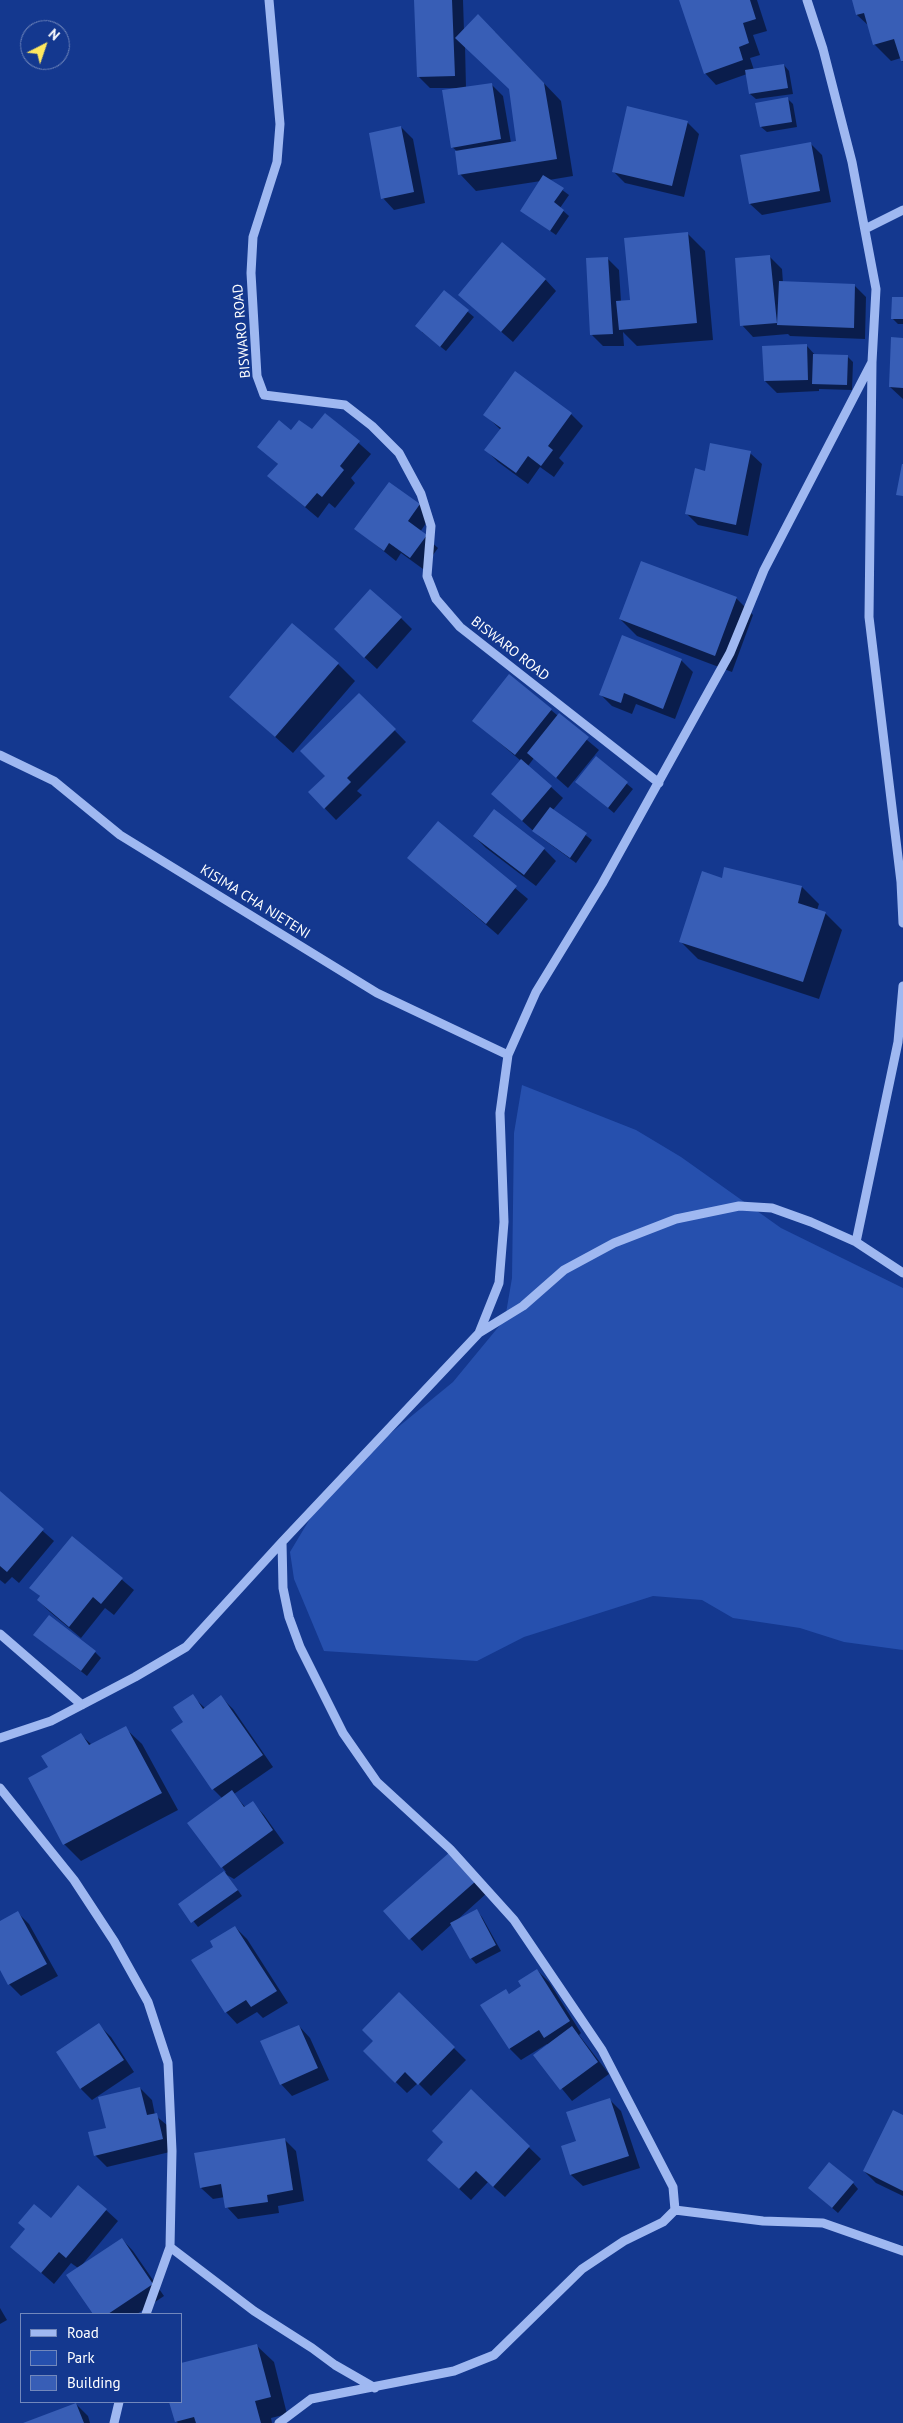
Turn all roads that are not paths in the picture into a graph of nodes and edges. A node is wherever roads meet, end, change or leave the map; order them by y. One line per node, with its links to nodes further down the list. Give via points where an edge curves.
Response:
1 (269, 0): 7 (street, BISWARO ROAD, via 280,124 277,162 253,237 251,273 257,376 264,395 345,405 372,426 399,453 421,494 431,526 427,576 436,600 460,627)
2 (807, 0): 4 (street, via 847,143)
3 (903, 210): 4 (street)
4 (865, 230): 5 (street, via 876,289)
5 (872, 362): 7 (street, via 764,570 730,653); 8 (street, via 869,617)
6 (0, 755): 11 (street, KISIMA CHA NJETENI, via 54,780 120,835 377,993)
7 (659, 783): 11 (street, via 536,992)
8 (902, 882): 9 (street)
9 (903, 923)
10 (903, 986): 12 (street, via 898,1042)
11 (508, 1055): 14 (street, via 500,1113 504,1222 499,1283)
12 (856, 1242): 13 (street); 14 (street, via 772,1208 739,1206 676,1220 614,1243 564,1270 524,1306)
13 (903, 1273)
14 (479, 1333): 15 (street)
15 (282, 1542): 17 (street, via 186,1647); 20 (street, via 283,1588 289,1617 300,1647 343,1733 377,1782 450,1848 514,1920 602,2050 672,2187)
16 (0, 1634): 17 (street)
17 (82, 1706): 18 (street, via 51,1721)
18 (0, 1738)
19 (0, 1788): 21 (street, via 74,1880 114,1941 148,2002 168,2063 172,2151)
20 (676, 2210): 22 (street, via 763,2221 823,2223); 24 (street, via 662,2222 624,2241 582,2269 494,2355 454,2371)
21 (170, 2247): 23 (street); 24 (street, via 254,2311)
22 (903, 2251)
23 (146, 2313)
24 (375, 2388): 27 (street, via 311,2399)
25 (119, 2403): 26 (street)
26 (114, 2423)
27 (279, 2423)

